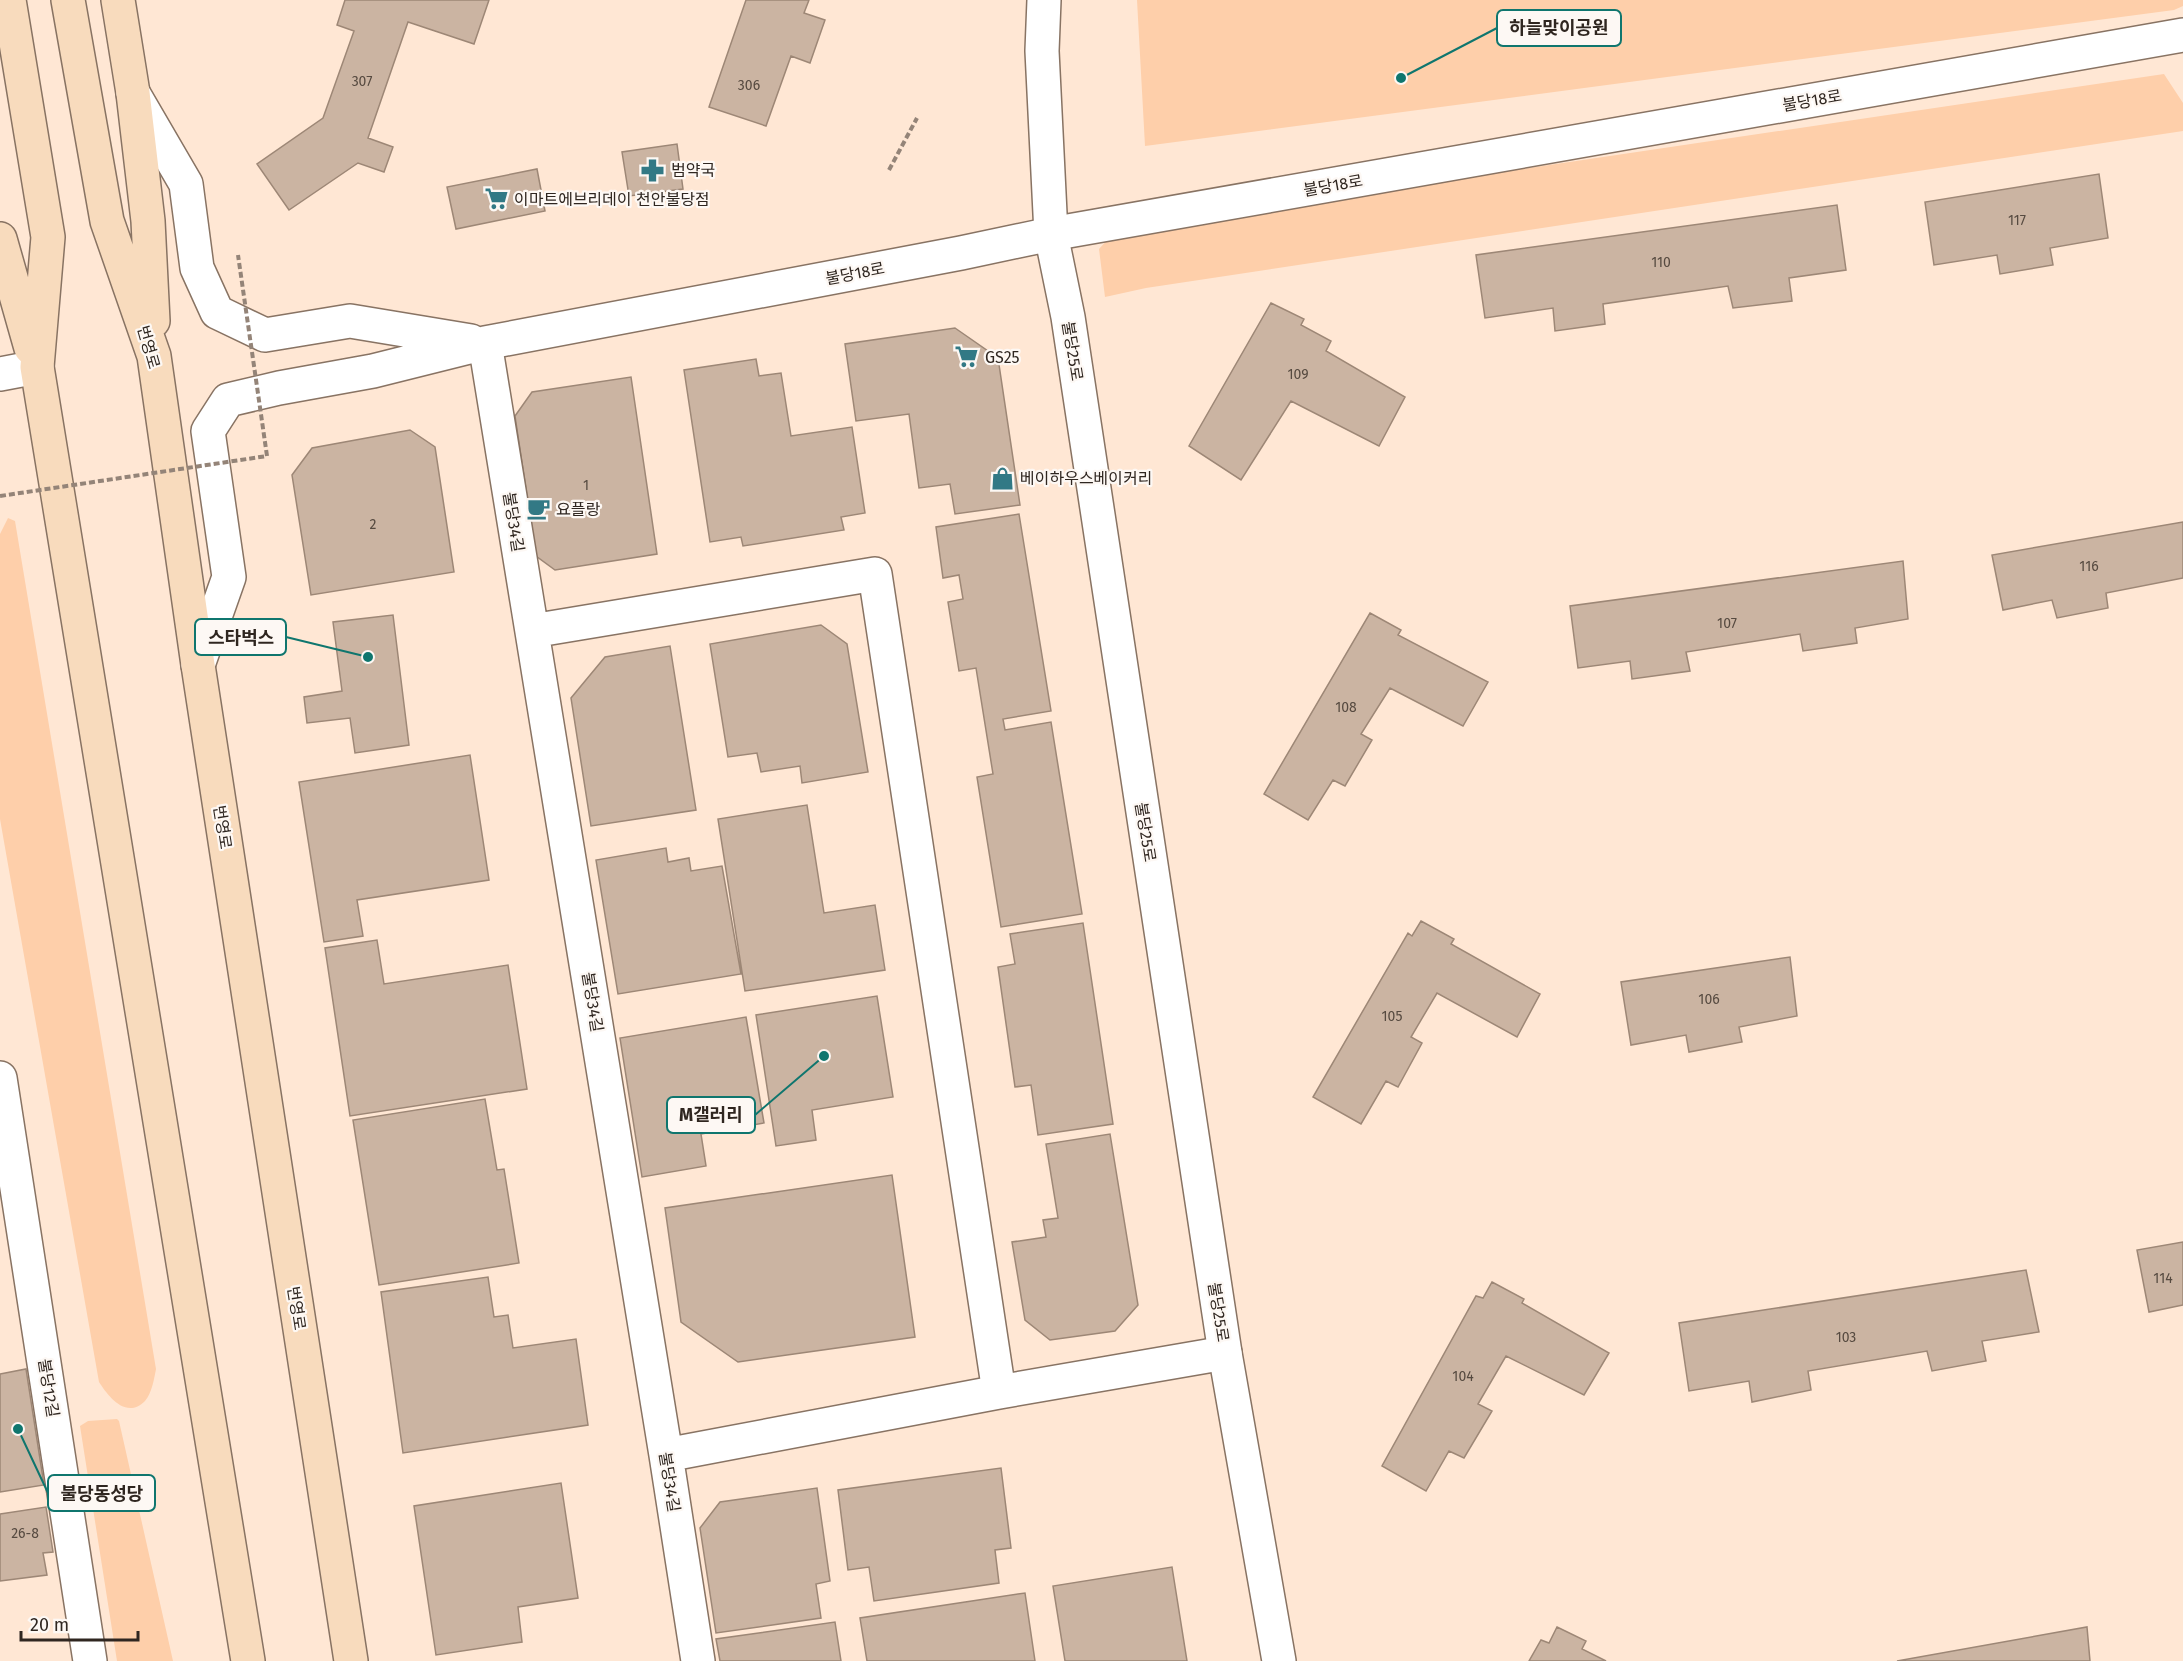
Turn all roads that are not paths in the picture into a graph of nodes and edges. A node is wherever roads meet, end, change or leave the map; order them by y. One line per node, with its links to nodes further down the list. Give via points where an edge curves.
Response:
1 (9, 0): 11 (main road, via 48,237)
2 (68, 0): 10 (main road, 번영로, via 107,221)
3 (118, 0): 6 (main road)
4 (1044, 0): 7 (street, 불당25로, via 1041,51)
5 (2183, 35): 7 (street, 불당18로)
6 (133, 93): 9 (street, via 186,184 197,268 217,312 265,335 350,321); 10 (main road, via 148,221)
7 (1051, 234): 9 (street, 불당18로); 17 (street, 불당25로, via 1068,317)
8 (0, 239): 11 (main road)
9 (485, 343): 13 (street, 불당34길); 14 (street, 불당18로, via 373,371 228,400 208,431 229,577)
10 (154, 356): 14 (main road, 번영로)
11 (37, 367): 12 (street); 21 (main road)
12 (0, 374)
13 (532, 631): 18 (street, via 874,574); 19 (street, 불당34길)
14 (198, 665): 22 (main road, 번영로)
15 (0, 1078): 16 (street, 불당12길)
16 (4, 1125): 20 (street, 불당12길)
17 (1225, 1353): 18 (street); 24 (street, 불당25로)
18 (999, 1392): 19 (street)
19 (666, 1455): 23 (street, 불당34길)
20 (90, 1661)
21 (248, 1661)
22 (351, 1661)
23 (698, 1661)
24 (1279, 1661)

